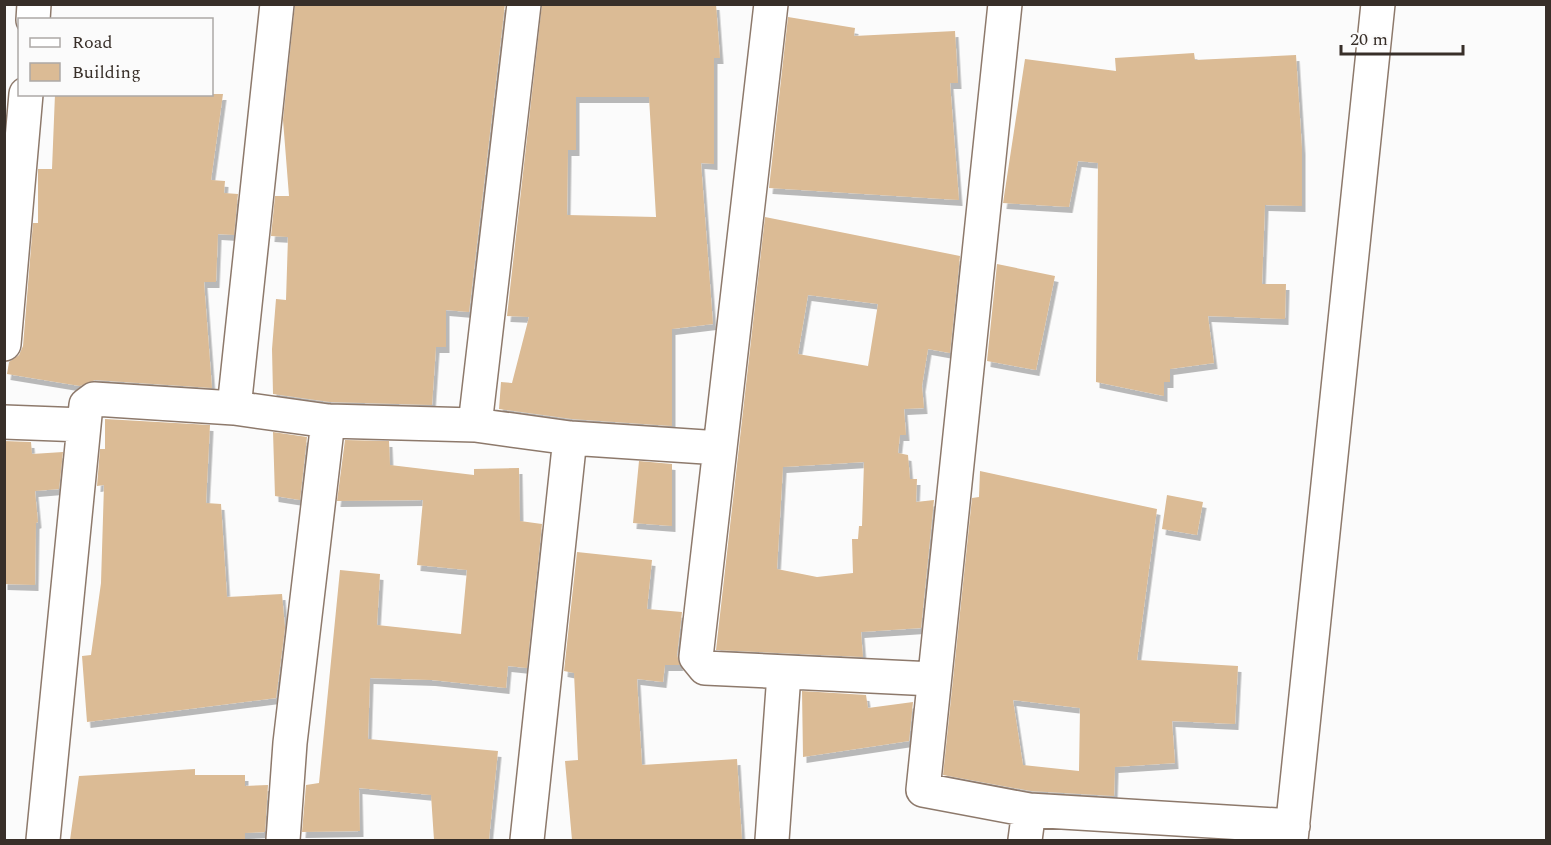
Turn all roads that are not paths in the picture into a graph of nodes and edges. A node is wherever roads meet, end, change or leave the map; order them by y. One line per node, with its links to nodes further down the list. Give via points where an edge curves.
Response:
1 (277, 4): 8 (street)
2 (524, 4): 12 (street)
3 (771, 4): 14 (street)
4 (1005, 4): 16 (street)
5 (1378, 4): 18 (street)
6 (26, 96): 7 (street)
7 (4, 344)
8 (234, 408): 9 (street); 11 (street, via 94,399 86,405)
9 (328, 420): 12 (street); 20 (street, via 290,742)
10 (4, 422): 11 (street)
11 (84, 425): 19 (street)
12 (476, 425): 13 (street)
13 (570, 438): 14 (street); 21 (street)
14 (720, 448): 15 (street, via 696,657 705,668)
15 (784, 674): 16 (street); 22 (street)
16 (933, 679): 17 (street, via 923,790)
17 (1027, 825): 18 (street)
18 (1292, 833)
19 (43, 840)
20 (283, 840)
21 (527, 840)
22 (772, 840)

